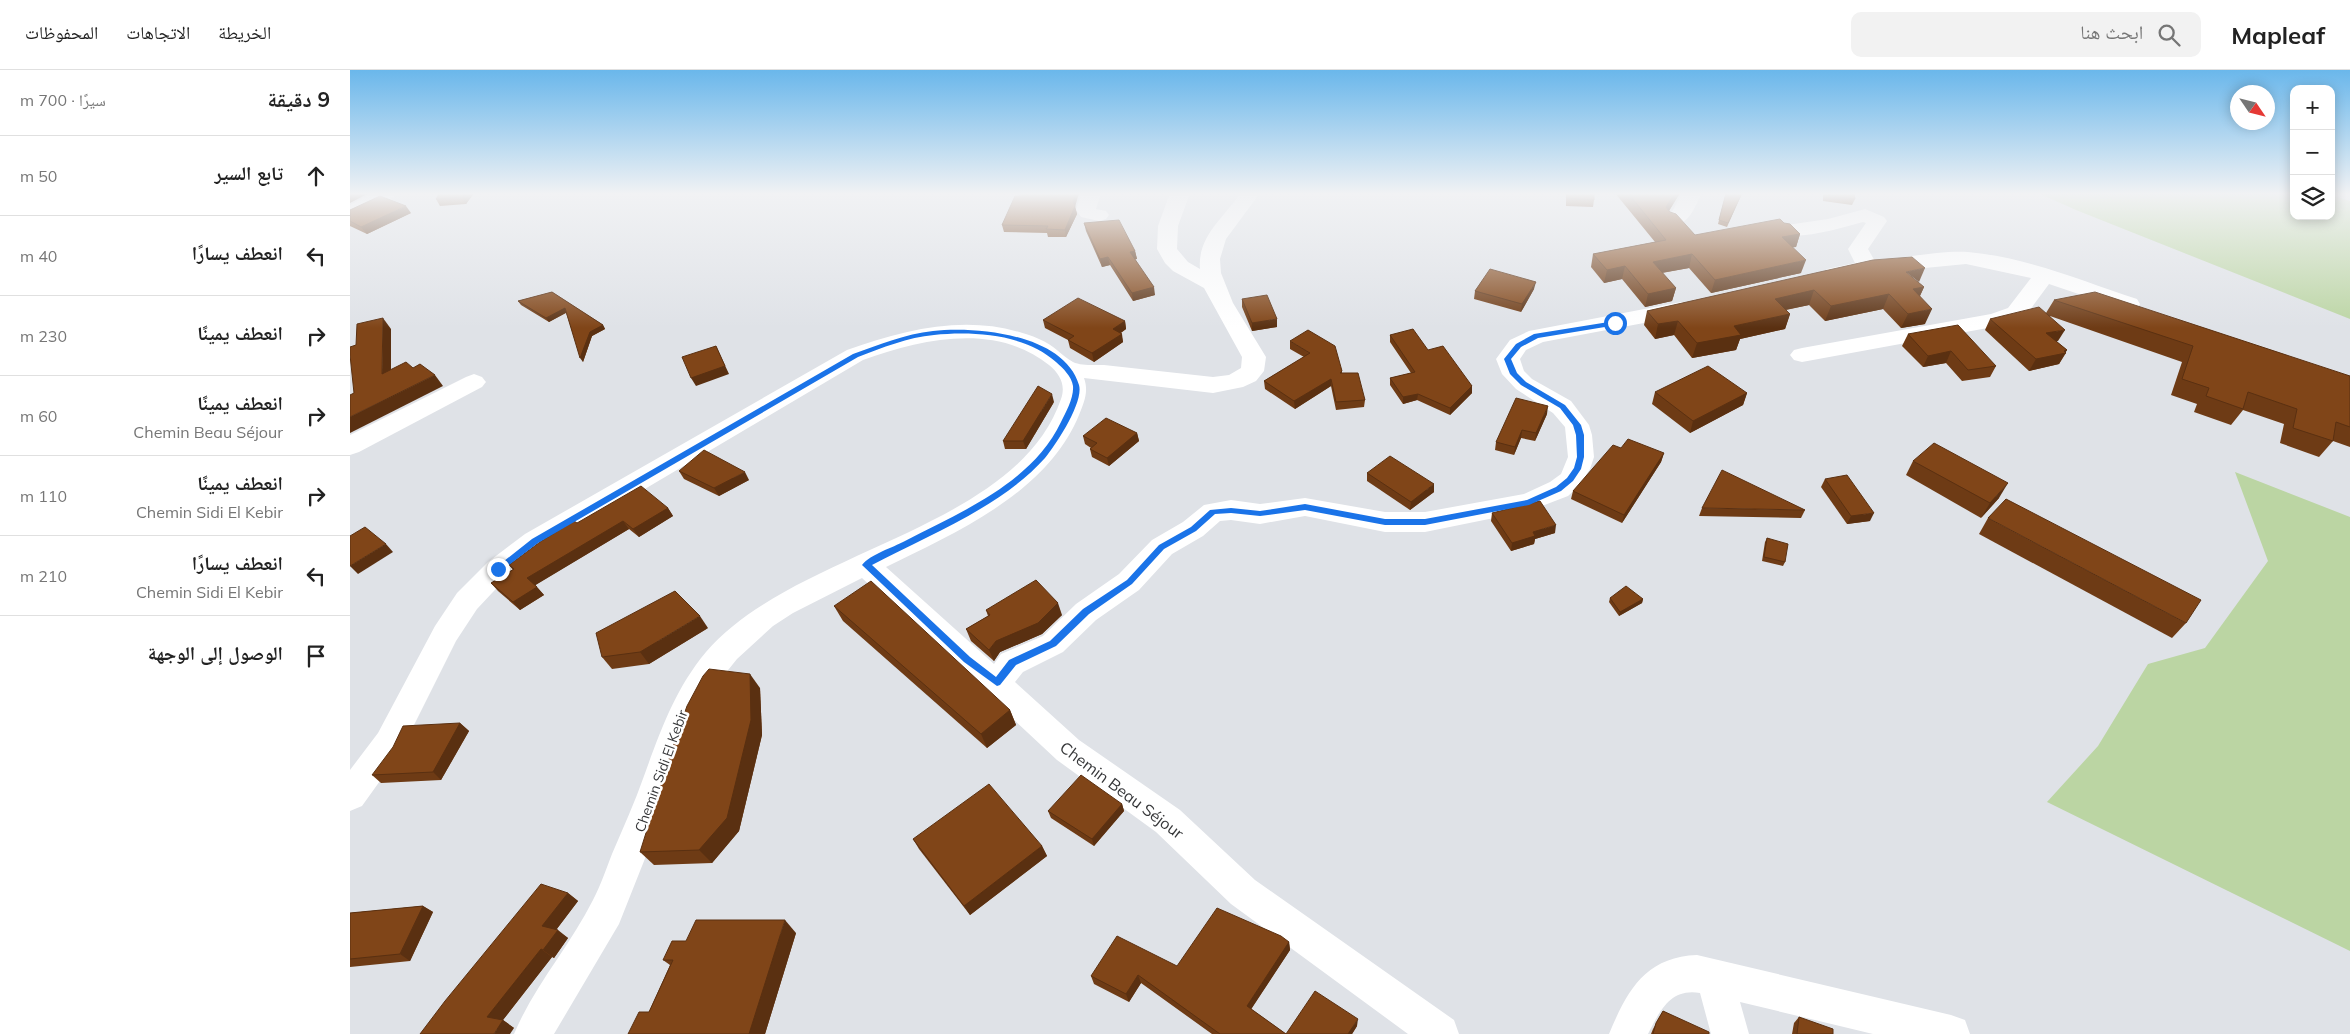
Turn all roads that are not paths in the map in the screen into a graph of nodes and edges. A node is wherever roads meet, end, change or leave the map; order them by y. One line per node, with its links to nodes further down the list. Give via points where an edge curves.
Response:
1 (1164, 238): 7 (street, via 1166,252 1177,264 1192,275)
2 (1218, 238): 7 (street, via 1212,246 1210,261)
3 (1865, 238): 4 (street, via 1858,248)
4 (1867, 267): 5 (street, via 1966,258); 6 (street)
5 (2044, 275): 9 (street); 10 (street, via 2016,313 1996,320)
6 (1812, 279)
7 (1212, 283): 11 (street, via 1256,362 1252,372 1241,380 1214,385)
8 (1700, 304): 15 (street, via 1537,336 1518,345 1512,352 1508,359 1514,374 1524,384 1562,407 1577,425 1581,457 1570,480 1559,489 1529,502 1425,522 1385,522 1305,507 1260,514 1231,510 1213,512 1194,529 1162,547 1130,582 1086,612 1053,644 1012,663)
9 (2146, 310)
10 (1802, 355)
11 (1068, 370): 14 (street, Chemin Sidi El Kebir, via 1076,386 1072,408 1061,431 1042,456 1016,481 983,504); 16 (street, via 1052,355 1007,336 979,332 933,333 899,340 855,355 535,541 498,569 467,601 445,634 388,743)
12 (474, 382): 13 (street)
13 (350, 446)
14 (866, 565): 15 (street, Chemin Beau Séjour); 18 (street, Chemin Sidi El Kebir, via 782,606 744,634 712,667 686,704 606,912)
15 (997, 683): 19 (street, Chemin Beau Séjour, via 1068,750 1168,821 1243,892)
16 (350, 796)
17 (1715, 977): 20 (street, via 1688,973 1664,980 1647,997); 21 (street); 22 (street)
18 (533, 1034)
19 (1440, 1034)
20 (1628, 1034)
21 (1730, 1034)
22 (1951, 1034)

